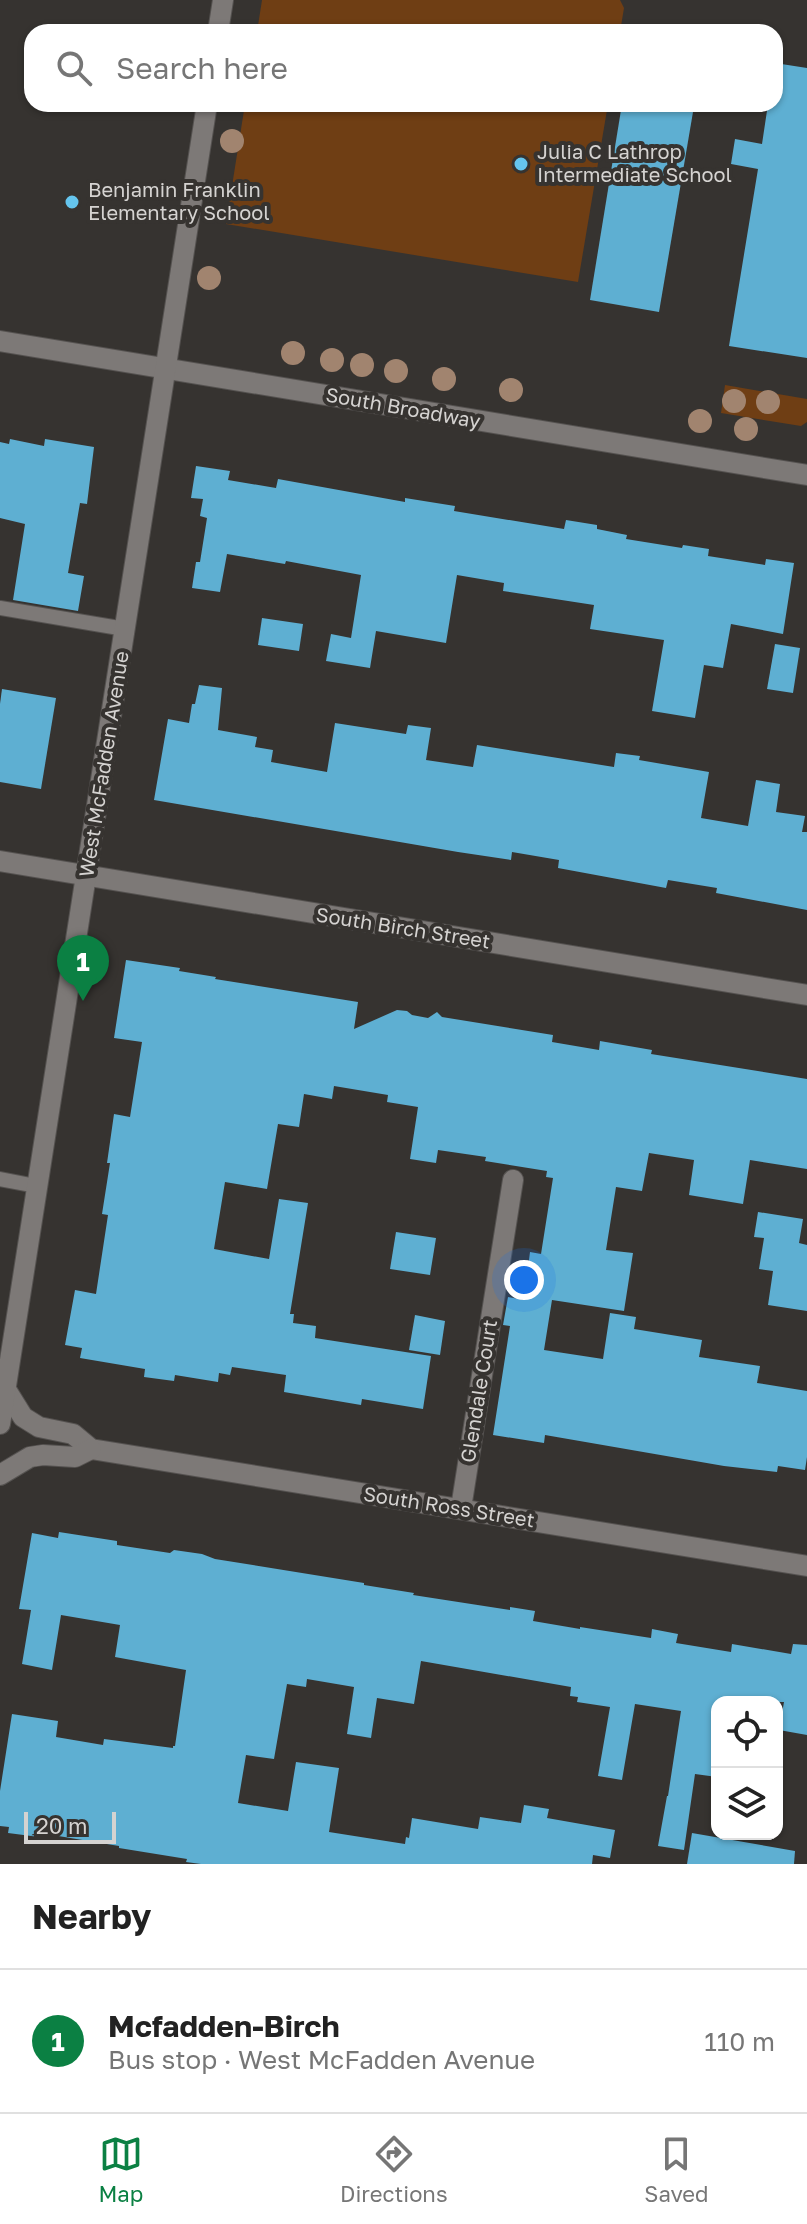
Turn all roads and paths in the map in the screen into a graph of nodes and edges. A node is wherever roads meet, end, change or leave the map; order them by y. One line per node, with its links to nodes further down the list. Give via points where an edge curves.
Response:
1 (223, 0): 2 (street)
2 (219, 24)
3 (206, 112): 5 (street, West McFadden Avenue)
4 (0, 341): 5 (street, South Broadway)
5 (166, 368): 6 (street, South Broadway); 8 (street, West McFadden Avenue)
6 (807, 475)
7 (0, 608): 8 (lane)
8 (125, 629): 10 (street, West McFadden Avenue)
9 (0, 861): 10 (street, South Birch Street)
10 (86, 876): 11 (street, South Birch Street); 14 (street, West McFadden Avenue)
11 (807, 995)
12 (0, 1179): 14 (lane)
13 (513, 1180): 19 (street, Glendale Court)
14 (36, 1186): 15 (street, West McFadden Avenue)
15 (5, 1388): 16 (street, West McFadden Avenue); 17 (street, South Ross Street, via 23,1417 39,1427 73,1434)
16 (0, 1424)
17 (91, 1449): 18 (street, South Ross Street, via 75,1457 30,1457); 19 (street, South Ross Street)
18 (0, 1475)
19 (461, 1508): 20 (street, South Ross Street)
20 (807, 1566)

